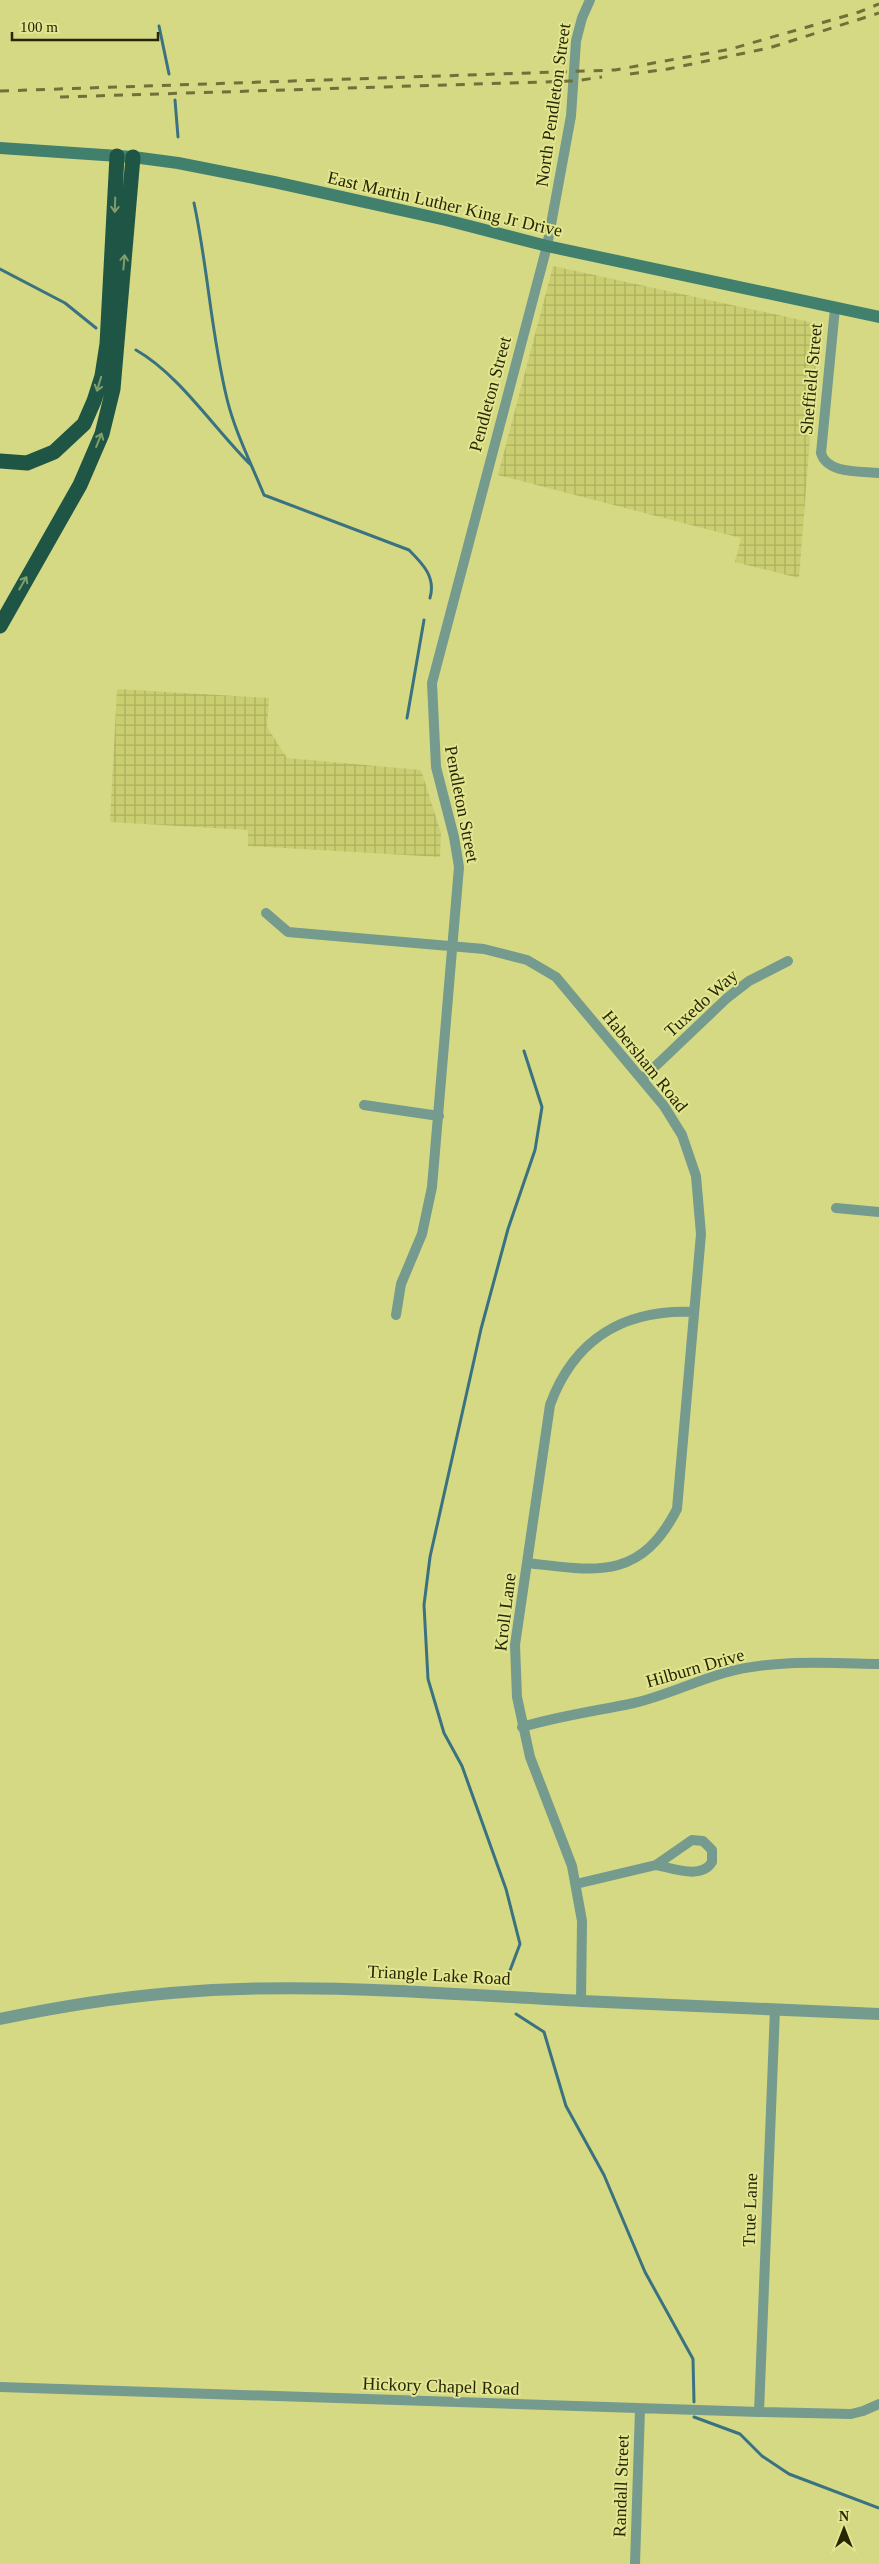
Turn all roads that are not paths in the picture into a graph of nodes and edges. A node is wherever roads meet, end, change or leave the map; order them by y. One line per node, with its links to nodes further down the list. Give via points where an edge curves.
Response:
1 (590, 0): 5 (street, North Pendleton Street, via 576,41 571,116)
2 (0, 148): 3 (main road, East Martin Luther King Jr Drive)
3 (117, 156): 4 (main road, East Martin Luther King Jr Drive); 8 (highway, one-way to 8, via 107,337 102,376 94,400 84,424 54,452 27,463)
4 (133, 158): 5 (main road, East Martin Luther King Jr Drive, via 274,182); 10 (highway, one-way to 4, via 80,485 102,434 113,389)
5 (547, 246): 6 (main road, East Martin Luther King Jr Drive); 12 (street, Pendleton Street, via 432,684 436,767 459,867)
6 (835, 308): 7 (main road, East Martin Luther King Jr Drive); 9 (street, Sheffield Street, via 822,458 831,466)
7 (879, 317)
8 (0, 461)
9 (879, 473)
10 (0, 626)
11 (266, 913): 12 (street, Habersham Road, via 288,932)
12 (454, 946): 14 (street, Habersham Road, via 484,949 527,960 556,977); 16 (street, Pendleton Street)
13 (788, 961): 14 (street, Tuxedo Way, via 749,981 727,998)
14 (642, 1079): 19 (street, Habersham Road, via 682,1135 696,1176 701,1234)
15 (364, 1105): 16 (street)
16 (438, 1116): 20 (street, Pendleton Street, via 432,1187 422,1234 401,1284)
17 (836, 1208): 18 (street)
18 (879, 1212)
19 (694, 1312): 21 (street, Kroll Lane, via 654,1313 619,1324 590,1342 566,1369 550,1405); 21 (street, Habersham Road, via 677,1509 667,1528 645,1552 612,1567 590,1570)
20 (396, 1315)
21 (527, 1563): 23 (street, Kroll Lane, via 515,1645)
22 (879, 1664): 23 (street, Hilburn Drive, via 802,1663 724,1673 635,1702)
23 (522, 1727): 25 (street, Kroll Lane)
24 (656, 1865): 24 (street, via 692,1840 703,1841 712,1850 712,1862 702,1871); 25 (street)
25 (576, 1884): 26 (street, Kroll Lane, via 582,1921)
26 (581, 2001): 27 (street, Triangle Lake Road); 29 (street, Triangle Lake Road, via 449,1992 268,1988 172,1992 75,2004)
27 (775, 2009): 28 (street, Triangle Lake Road); 33 (street, True Lane)
28 (879, 2014)
29 (0, 2019)
30 (0, 2387): 32 (street, Hickory Chapel Road)
31 (879, 2404): 33 (street, Hickory Chapel Road, via 851,2414)
32 (640, 2409): 33 (street, Hickory Chapel Road); 34 (street, Randall Street)
33 (759, 2412)
34 (635, 2564)

